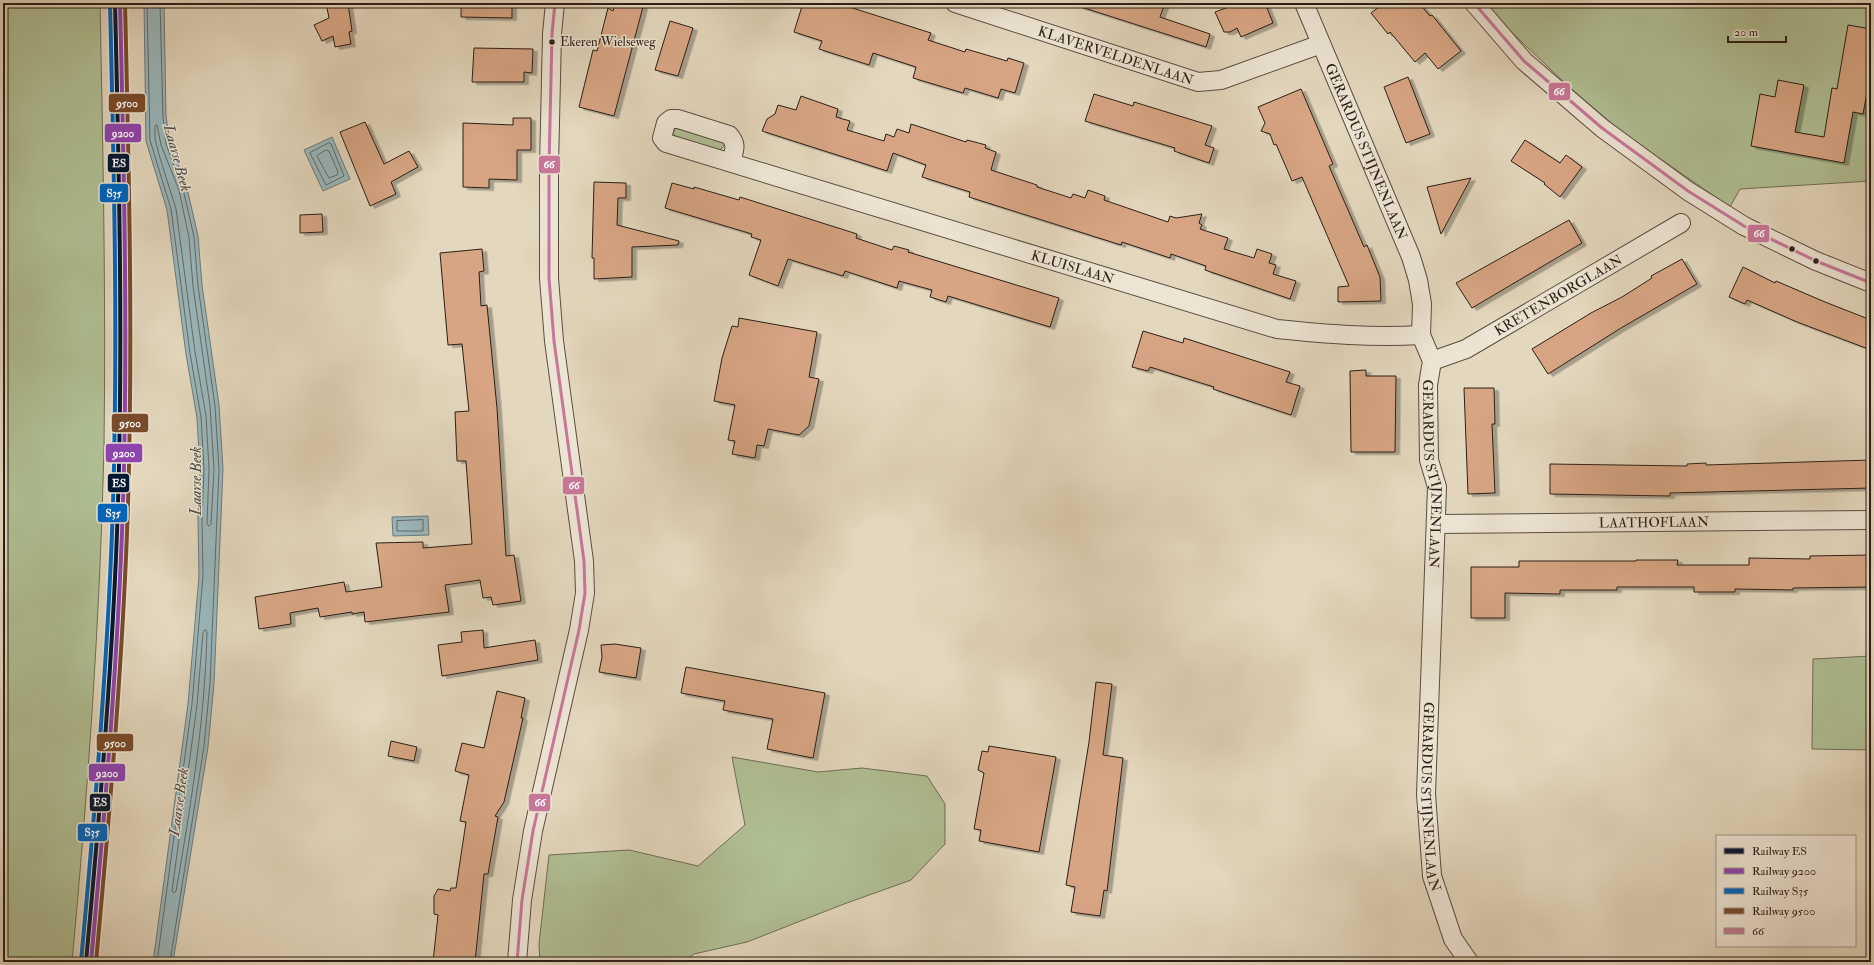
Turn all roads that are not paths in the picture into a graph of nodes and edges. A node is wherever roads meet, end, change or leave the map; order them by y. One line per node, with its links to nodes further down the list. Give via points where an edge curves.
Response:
1 (555, 3): 13 (street, via 552,34 549,278 554,342 584,561 585,593 579,630 533,831 522,900)
2 (955, 3): 5 (street, KLAVERVELDENLAAN, via 1198,82 1221,80)
3 (1304, 3): 5 (street, GERARDUS STIJNENLAAN)
4 (1474, 3): 8 (street, via 1524,61 1602,128 1688,191 1744,226 1816,261)
5 (1321, 44): 9 (street, GERARDUS STIJNENLAAN, via 1411,257 1422,304)
6 (731, 162): 9 (street, KLUISLAAN, via 1277,329 1331,335)
7 (1681, 223): 10 (street, KRETENBORGLAAN, via 1466,349)
8 (1871, 283)
9 (1421, 335): 10 (street, GERARDUS STIJNENLAAN)
10 (1432, 360): 12 (street, GERARDUS STIJNENLAAN, via 1428,385 1429,460 1438,487)
11 (1871, 520): 12 (street, LAATHOFLAAN)
12 (1437, 524): 14 (street, GERARDUS STIJNENLAAN, via 1426,794 1432,876 1453,939)
13 (517, 962)
14 (1468, 962)

